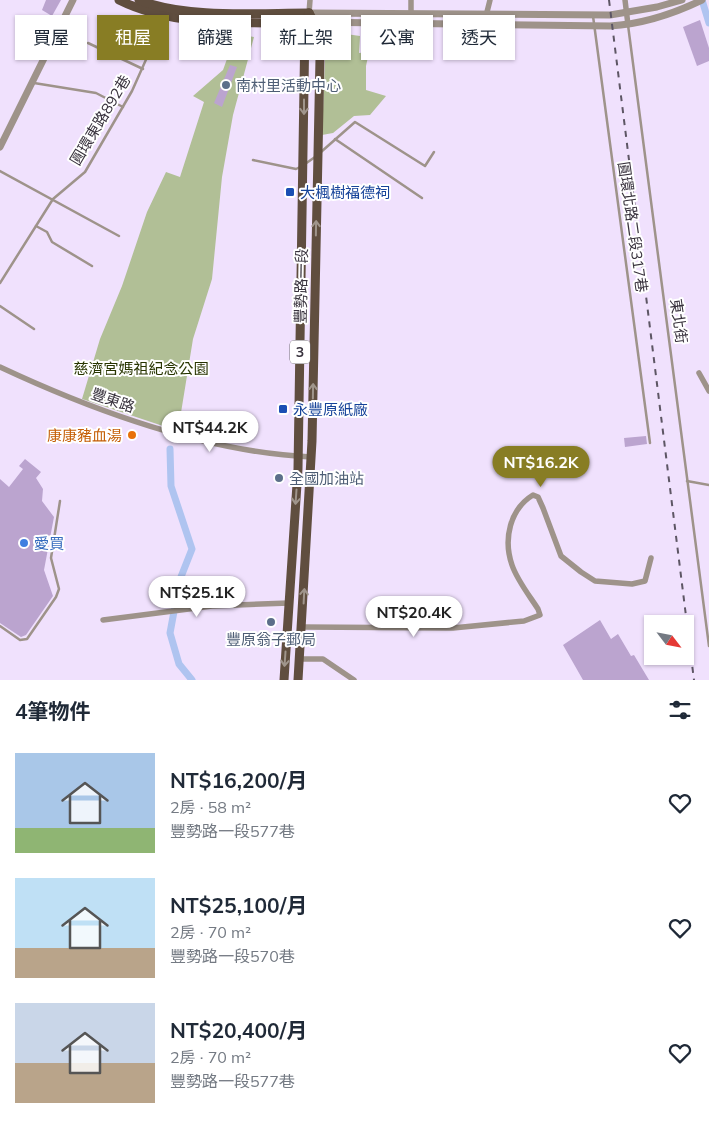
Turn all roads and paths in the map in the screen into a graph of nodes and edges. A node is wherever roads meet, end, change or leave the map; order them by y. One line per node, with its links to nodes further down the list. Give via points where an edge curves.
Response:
1 (72, 0): 28 (street)
2 (119, 0): 11 (main road, via 147,12)
3 (139, 0): 11 (main road)
4 (174, 0): 11 (street)
5 (310, 0): 15 (street, 豐勢路一段)
6 (411, 0): 12 (street)
7 (490, 0): 14 (street)
8 (625, 0): 13 (street, 東北街)
9 (702, 0): 23 (street)
10 (681, 1): 13 (street)
11 (167, 12): 17 (main road); 27 (lane, 圓環東路892巷)
12 (411, 12): 14 (street); 18 (street)
13 (626, 13): 16 (street); 23 (street, 東北街)
14 (487, 14): 16 (street)
15 (310, 15)
16 (593, 15): 22 (lane, 圓環北路二段317巷)
17 (261, 16)
18 (351, 16)
19 (351, 20): 20 (street)
20 (443, 23)
21 (515, 24): 22 (street)
22 (594, 25): 23 (street); 48 (lane, 圓環北路二段317巷)
23 (628, 25): 51 (lane, 東北街)
24 (88, 42): 27 (lane)
25 (308, 60): 35 (main road, 豐勢路一段 / 3, one-way to 35)
26 (320, 60): 33 (main road, 豐勢路一段 / 3)
27 (143, 69): 29 (lane, 圓環東路892巷)
28 (32, 82): 29 (lane, via 96,93); 31 (street)
29 (123, 107): 37 (lane, 圓環東路892巷, via 85,172)
30 (334, 139): 32 (lane, via 355,122 424,166); 33 (lane); 38 (lane)
31 (0, 147)
32 (434, 152)
33 (318, 155): 35 (lane); 50 (main road, 豐勢路一段 / 3, one-way to 33)
34 (253, 160): 35 (lane, via 296,169)
35 (304, 164): 49 (main road, 豐勢路一段 / 3)
36 (0, 171): 37 (lane)
37 (52, 198): 39 (lane); 40 (lane)
38 (422, 198)
39 (36, 226): 41 (lane, via 47,232 52,242); 42 (lane)
40 (120, 236)
41 (92, 266)
42 (0, 283)
43 (0, 306): 44 (lane)
44 (34, 329)
45 (0, 367): 49 (street, 豐東路, via 57,394 184,436)
46 (699, 373): 47 (street)
47 (709, 391)
48 (650, 443)
49 (298, 456): 50 (street, 豐東路); 55 (main road, 豐勢路一段 / 3, one-way to 55)
50 (311, 457): 58 (main road, 豐勢路一段 / 3, one-way to 50)
51 (687, 481): 52 (lane); 59 (lane, 東北街)
52 (709, 485)
53 (60, 501): 57 (lane, via 51,558 59,589 56,597 27,639 20,640)
54 (651, 558): 58 (street, via 645,581 632,584 595,581 561,556 538,497 533,495 524,500 514,516 510,526 509,553 515,572 540,616 524,621 452,628)
55 (289, 603): 56 (street, via 212,606); 61 (main road, 豐勢路一段 / 3, one-way to 61)
56 (104, 620)
57 (0, 626)
58 (302, 627): 60 (main road, 豐勢路一段 / 3)
59 (709, 646)
60 (300, 659): 62 (main road, 豐勢路一段 / 3); 63 (street, via 323,659)
61 (284, 680)
62 (298, 680)
63 (354, 680)

